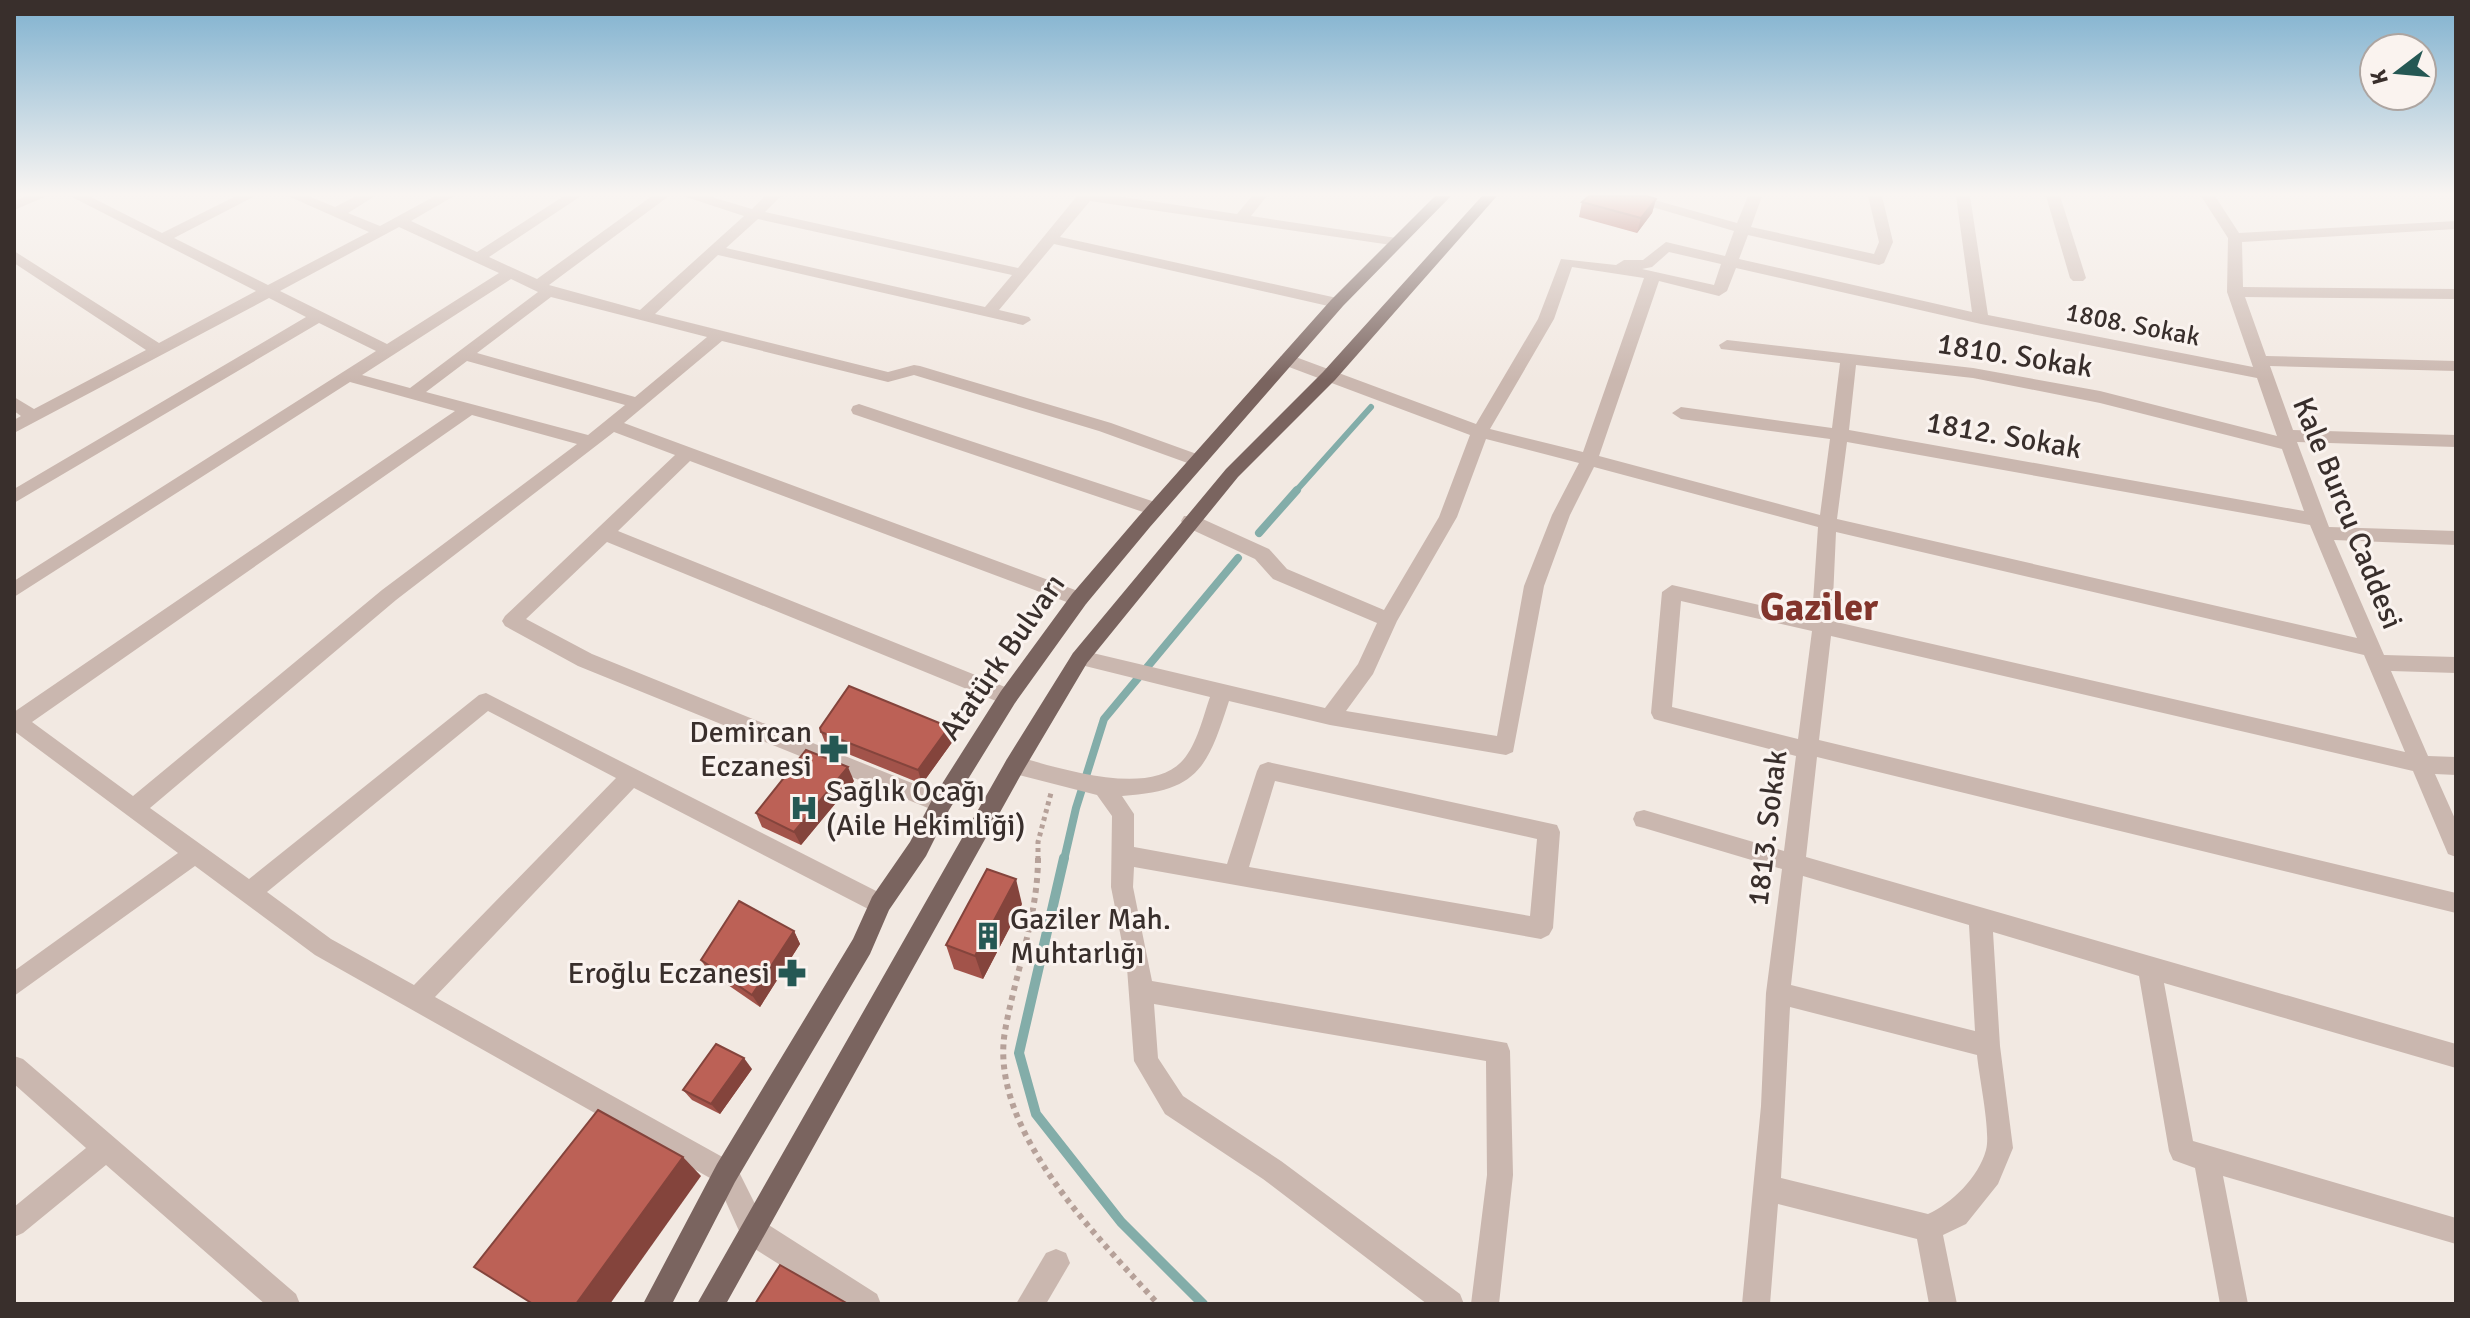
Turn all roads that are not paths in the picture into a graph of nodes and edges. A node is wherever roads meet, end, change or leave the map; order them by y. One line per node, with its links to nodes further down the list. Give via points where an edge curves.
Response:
1 (16, 258): 38 (street)
2 (198, 258): 28 (street)
3 (334, 258): 28 (street)
4 (473, 258): 19 (street)
5 (584, 258): 26 (street)
6 (707, 258): 32 (street)
7 (748, 258): 31 (street)
8 (952, 258): 22 (street)
9 (1035, 258): 22 (street)
10 (1133, 258): 30 (street)
11 (1382, 258): 30 (main road, Atatürk Bulvarı)
12 (1435, 258): 45 (main road)
13 (1654, 258): 21 (street, 1808. Sokak, via 1647,264)
14 (1710, 258): 20 (street, 1808. Sokak)
15 (1731, 258): 20 (street)
16 (1972, 258): 34 (street)
17 (2072, 258): 25 (street)
18 (2235, 258): 27 (street, Kale Burcu Caddesi)
19 (476, 259): 23 (street)
20 (1729, 262): 24 (street, via 1719,291); 34 (street, 1808. Sokak)
21 (1600, 267): 24 (street); 56 (street, via 1566,262 1546,319)
22 (1022, 273): 31 (street)
23 (508, 274): 26 (street); 39 (street)
24 (1653, 275): 62 (street)
25 (2078, 278)
26 (544, 289): 32 (street); 40 (street)
27 (2235, 292): 29 (street); 44 (street, Kale Burcu Caddesi)
28 (268, 293): 33 (street); 38 (street)
29 (2456, 294)
30 (1337, 303): 41 (main road, Atatürk Bulvarı)
31 (989, 312): 35 (street)
32 (643, 316): 36 (street)
33 (317, 317): 39 (street); 64 (street)
34 (1981, 319): 44 (street, 1808. Sokak)
35 (1023, 320)
36 (719, 335): 49 (street); 63 (street, via 888,377 914,370)
37 (1727, 345): 42 (street, 1810. Sokak)
38 (160, 351): 53 (street)
39 (390, 352): 46 (street)
40 (465, 355): 47 (street); 49 (street)
41 (1287, 360): 45 (street); 63 (main road, Atatürk Bulvarı)
42 (1848, 361): 57 (street, 1813. Sokak); 58 (street, 1810. Sokak, via 1973,373)
43 (2456, 366): 44 (street, 1808. Sokak)
44 (2262, 368): 58 (street, Kale Burcu Caddesi)
45 (1329, 376): 56 (street); 66 (main road)
46 (350, 377): 47 (street); 71 (street)
47 (413, 394): 50 (street)
48 (14, 403): 53 (street)
49 (638, 403): 54 (street)
50 (469, 409): 60 (street); 81 (street)
51 (859, 410): 65 (street)
52 (1681, 413): 57 (street, 1812. Sokak)
53 (34, 417): 55 (street)
54 (612, 425): 60 (street); 61 (street)
55 (14, 427)
56 (1480, 432): 62 (street); 73 (street, via 1448,517)
57 (1842, 435): 67 (street, 1813. Sokak); 68 (street, 1812. Sokak)
58 (2287, 441): 59 (street, 1810. Sokak); 68 (street, Kale Burcu Caddesi)
59 (2456, 441)
60 (591, 442): 89 (street, via 389,595)
61 (688, 453): 69 (street); 72 (street)
62 (1589, 460): 67 (street); 80 (street, via 1534,586 1506,746)
63 (1199, 461): 65 (main road, Atatürk Bulvarı)
64 (14, 497)
65 (1155, 509): 72 (main road, Atatürk Bulvarı)
66 (1190, 521): 73 (street, via 1262,554 1280,574); 76 (main road)
67 (1829, 524): 74 (street, 1813. Sokak); 75 (street)
68 (2319, 527): 70 (street, 1812. Sokak); 75 (street, Kale Burcu Caddesi)
69 (604, 533): 79 (street); 88 (street, via 512,621 585,660)
70 (2456, 538)
71 (14, 590)
72 (1079, 599): 79 (main road, Atatürk Bulvarı)
73 (1388, 620): 80 (street, via 1366,668)
74 (1822, 626): 82 (street, 1813. Sokak); 82 (street, via 1672,592 1661,713); 83 (street)
75 (2374, 656): 77 (street); 83 (street, Kale Burcu Caddesi)
76 (1080, 658): 78 (street); 84 (main road)
77 (2456, 665)
78 (1222, 690): 80 (street); 87 (street, via 1190,768 1138,787)
79 (1008, 697): 88 (main road, Atatürk Bulvarı)
80 (1330, 717)
81 (15, 721): 89 (street)
82 (1806, 748): 94 (street, 1813. Sokak); 97 (street)
83 (2421, 764): 85 (street); 91 (street, Kale Burcu Caddesi)
84 (1015, 765): 87 (street); 115 (main road)
85 (2456, 766)
86 (631, 777): 96 (street, via 486,701); 98 (street); 104 (street)
87 (1100, 787): 93 (street, via 1123,814)
88 (941, 804): 98 (main road, Atatürk Bulvarı)
89 (134, 808): 92 (street)
90 (1644, 819): 94 (street)
91 (2456, 847)
92 (195, 853): 96 (street); 101 (street)
93 (1121, 855): 95 (street); 102 (street)
94 (1793, 864): 99 (street); 103 (street, 1813. Sokak)
95 (1235, 875): 95 (street, via 1541,928 1549,832 1268,771)
96 (249, 893): 104 (street, via 323,947)
97 (2456, 903)
98 (880, 904): 110 (main road, Atatürk Bulvarı, via 862,946)
99 (1980, 918): 100 (street); 105 (street)
100 (2149, 968): 106 (street); 109 (street, via 2182,1151)
101 (14, 985)
102 (1140, 990): 122 (street, via 1146,1061 1174,1105 1272,1170); 123 (street, via 1498,1051 1500,1175)
103 (1778, 993): 105 (street); 111 (street, 1813. Sokak)
104 (416, 1000): 110 (street)
105 (1988, 1046): 113 (street, via 2000,1148 1989,1175 1957,1215)
106 (2456, 1056)
107 (14, 1068): 108 (street)
108 (106, 1148): 112 (street); 117 (street)
109 (2206, 1158): 114 (street); 126 (street)
110 (726, 1173): 115 (street); 118 (main road, Atatürk Bulvarı)
111 (1765, 1187): 113 (street); 124 (street, 1813. Sokak)
112 (14, 1224)
113 (1928, 1228): 125 (street)
114 (2456, 1231)
115 (754, 1232): 119 (main road); 120 (street)
116 (1056, 1263): 121 (street)
117 (286, 1304)
118 (657, 1304)
119 (711, 1304)
120 (867, 1304)
121 (1030, 1304)
122 (1450, 1304)
123 (1485, 1304)
124 (1756, 1304)
125 (1943, 1304)
126 (2234, 1304)

